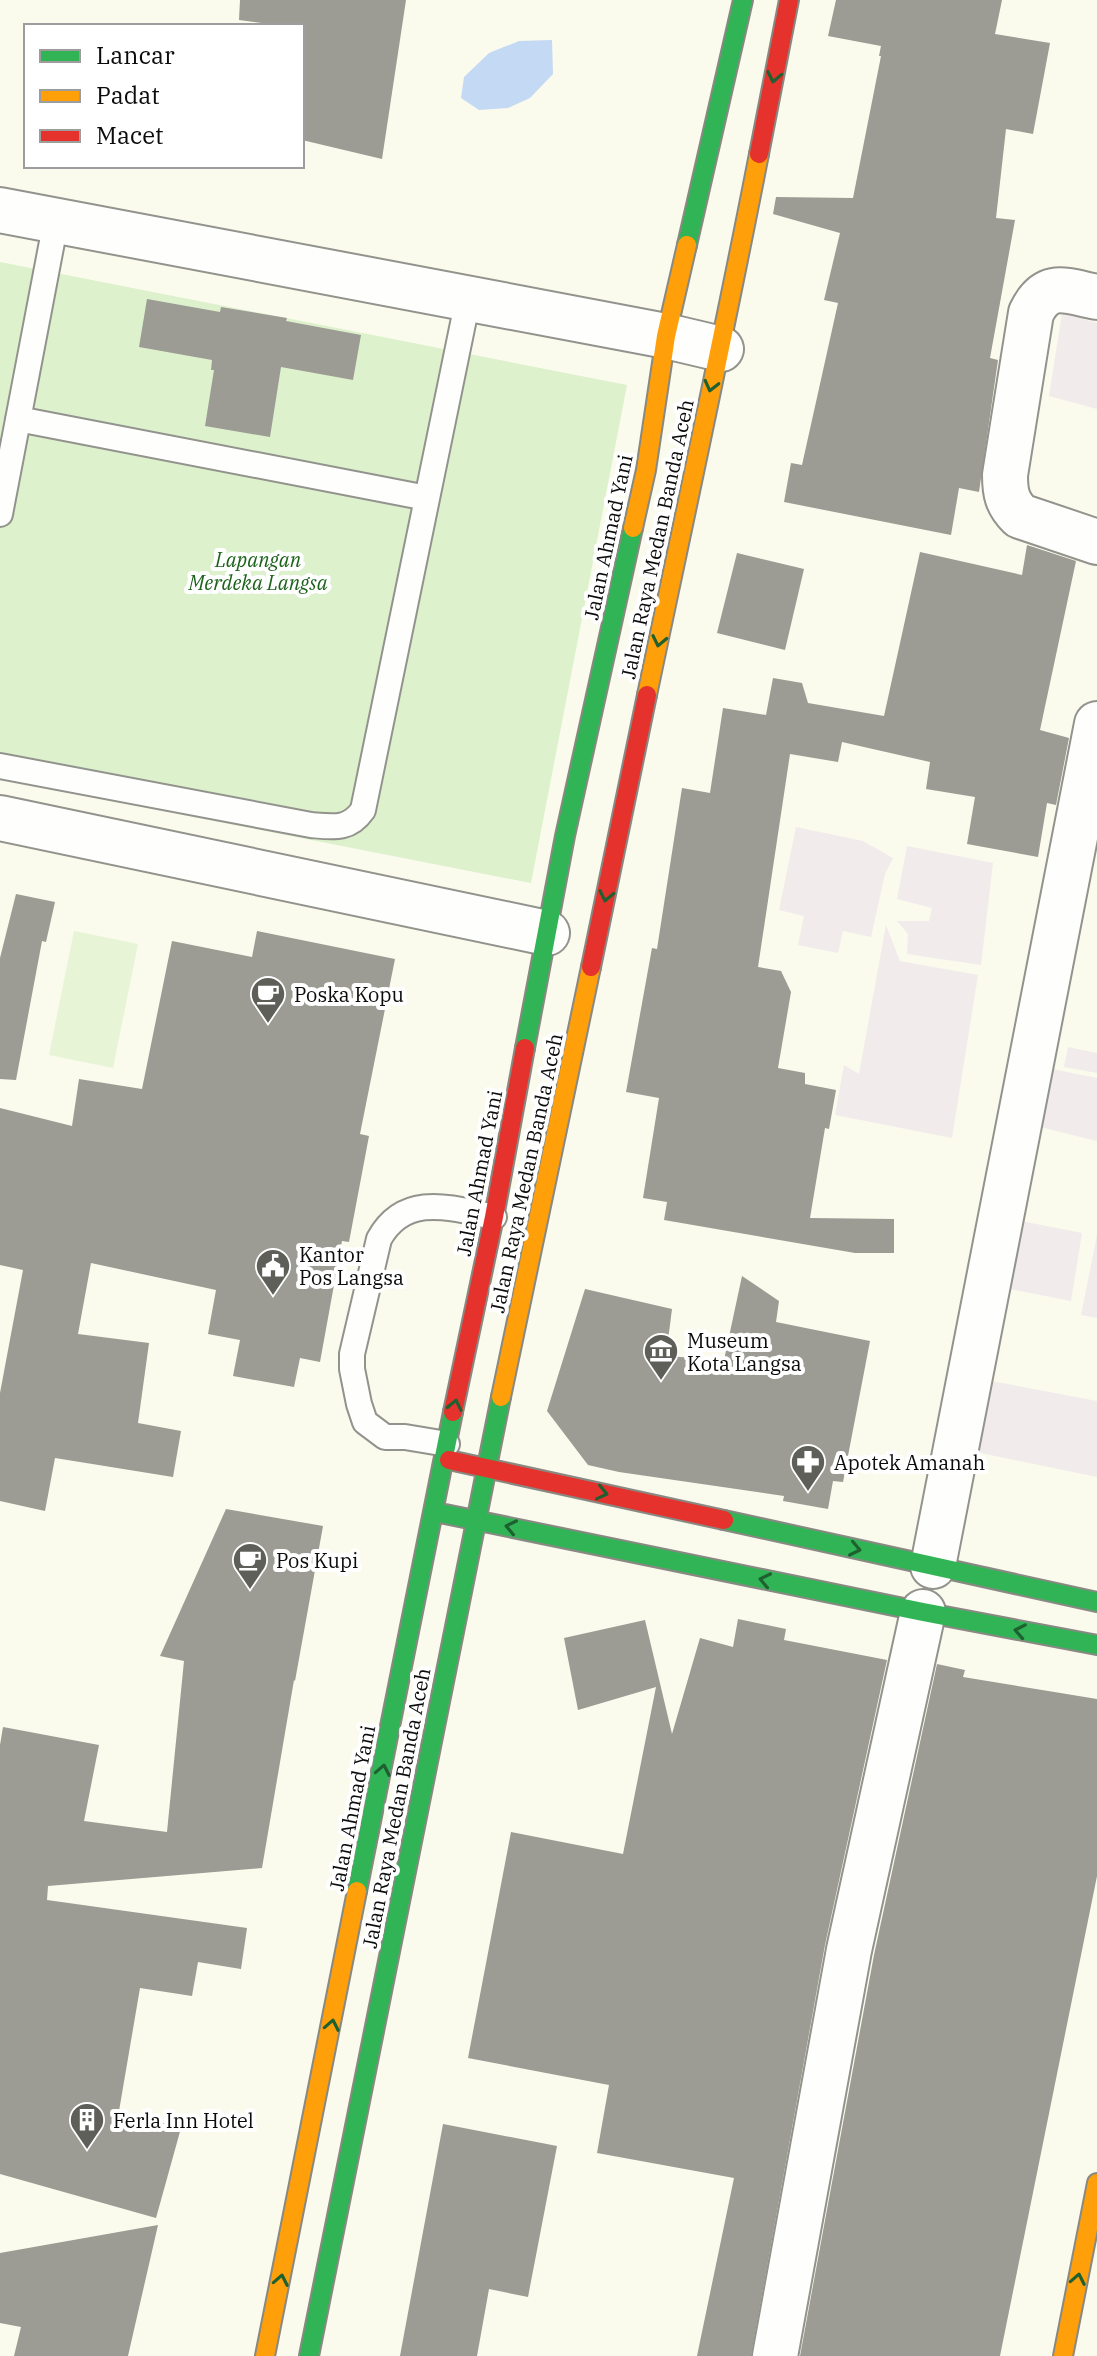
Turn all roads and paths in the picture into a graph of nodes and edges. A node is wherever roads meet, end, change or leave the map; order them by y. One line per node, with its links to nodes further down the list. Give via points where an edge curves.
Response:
1 (743, 0): 7 (main road, Jalan Ahmad Yani)
2 (789, 0): 8 (main road, Jalan Raya Medan Banda Aceh, one-way to 8)
3 (0, 210): 4 (street)
4 (56, 221): 6 (street); 9 (lane)
5 (1097, 297): 12 (street, via 1051,291 1038,298 1031,313 1005,493 1020,516)
6 (468, 299): 7 (street); 10 (lane)
7 (666, 336): 8 (street); 16 (main road, Jalan Ahmad Yani, via 646,470)
8 (721, 349): 19 (main road, Jalan Raya Medan Banda Aceh, one-way to 19)
9 (18, 419): 10 (lane); 11 (lane)
10 (427, 498): 14 (lane, via 363,810 355,821 311,825)
11 (0, 514)
12 (1097, 542)
13 (1097, 724): 22 (street)
14 (0, 766)
15 (0, 818): 16 (street)
16 (547, 933): 17 (main road, Jalan Ahmad Yani)
17 (494, 1217): 18 (main road, Jalan Ahmad Yani, one-way to 17); 18 (lane, via 422,1206 387,1225 379,1239 352,1354 355,1391 365,1422 385,1437 405,1437)
18 (445, 1451): 19 (main road); 20 (main road, Jalan Ahmad Yani)
19 (487, 1469): 21 (main road, Jalan Raya Medan Banda Aceh); 22 (main road, one-way to 22)
20 (434, 1512): 21 (main road); 27 (main road, Jalan Ahmad Yani, one-way to 20)
21 (476, 1520): 24 (main road, one-way to 21); 28 (main road, Jalan Raya Medan Banda Aceh)
22 (933, 1566): 23 (main road)
23 (1097, 1602)
24 (923, 1612): 25 (main road, one-way to 24); 29 (street, via 849,1950)
25 (1097, 1645)
26 (1097, 2183): 30 (main road, one-way to 26)
27 (265, 2356)
28 (309, 2356)
29 (775, 2356)
30 (1063, 2356)

